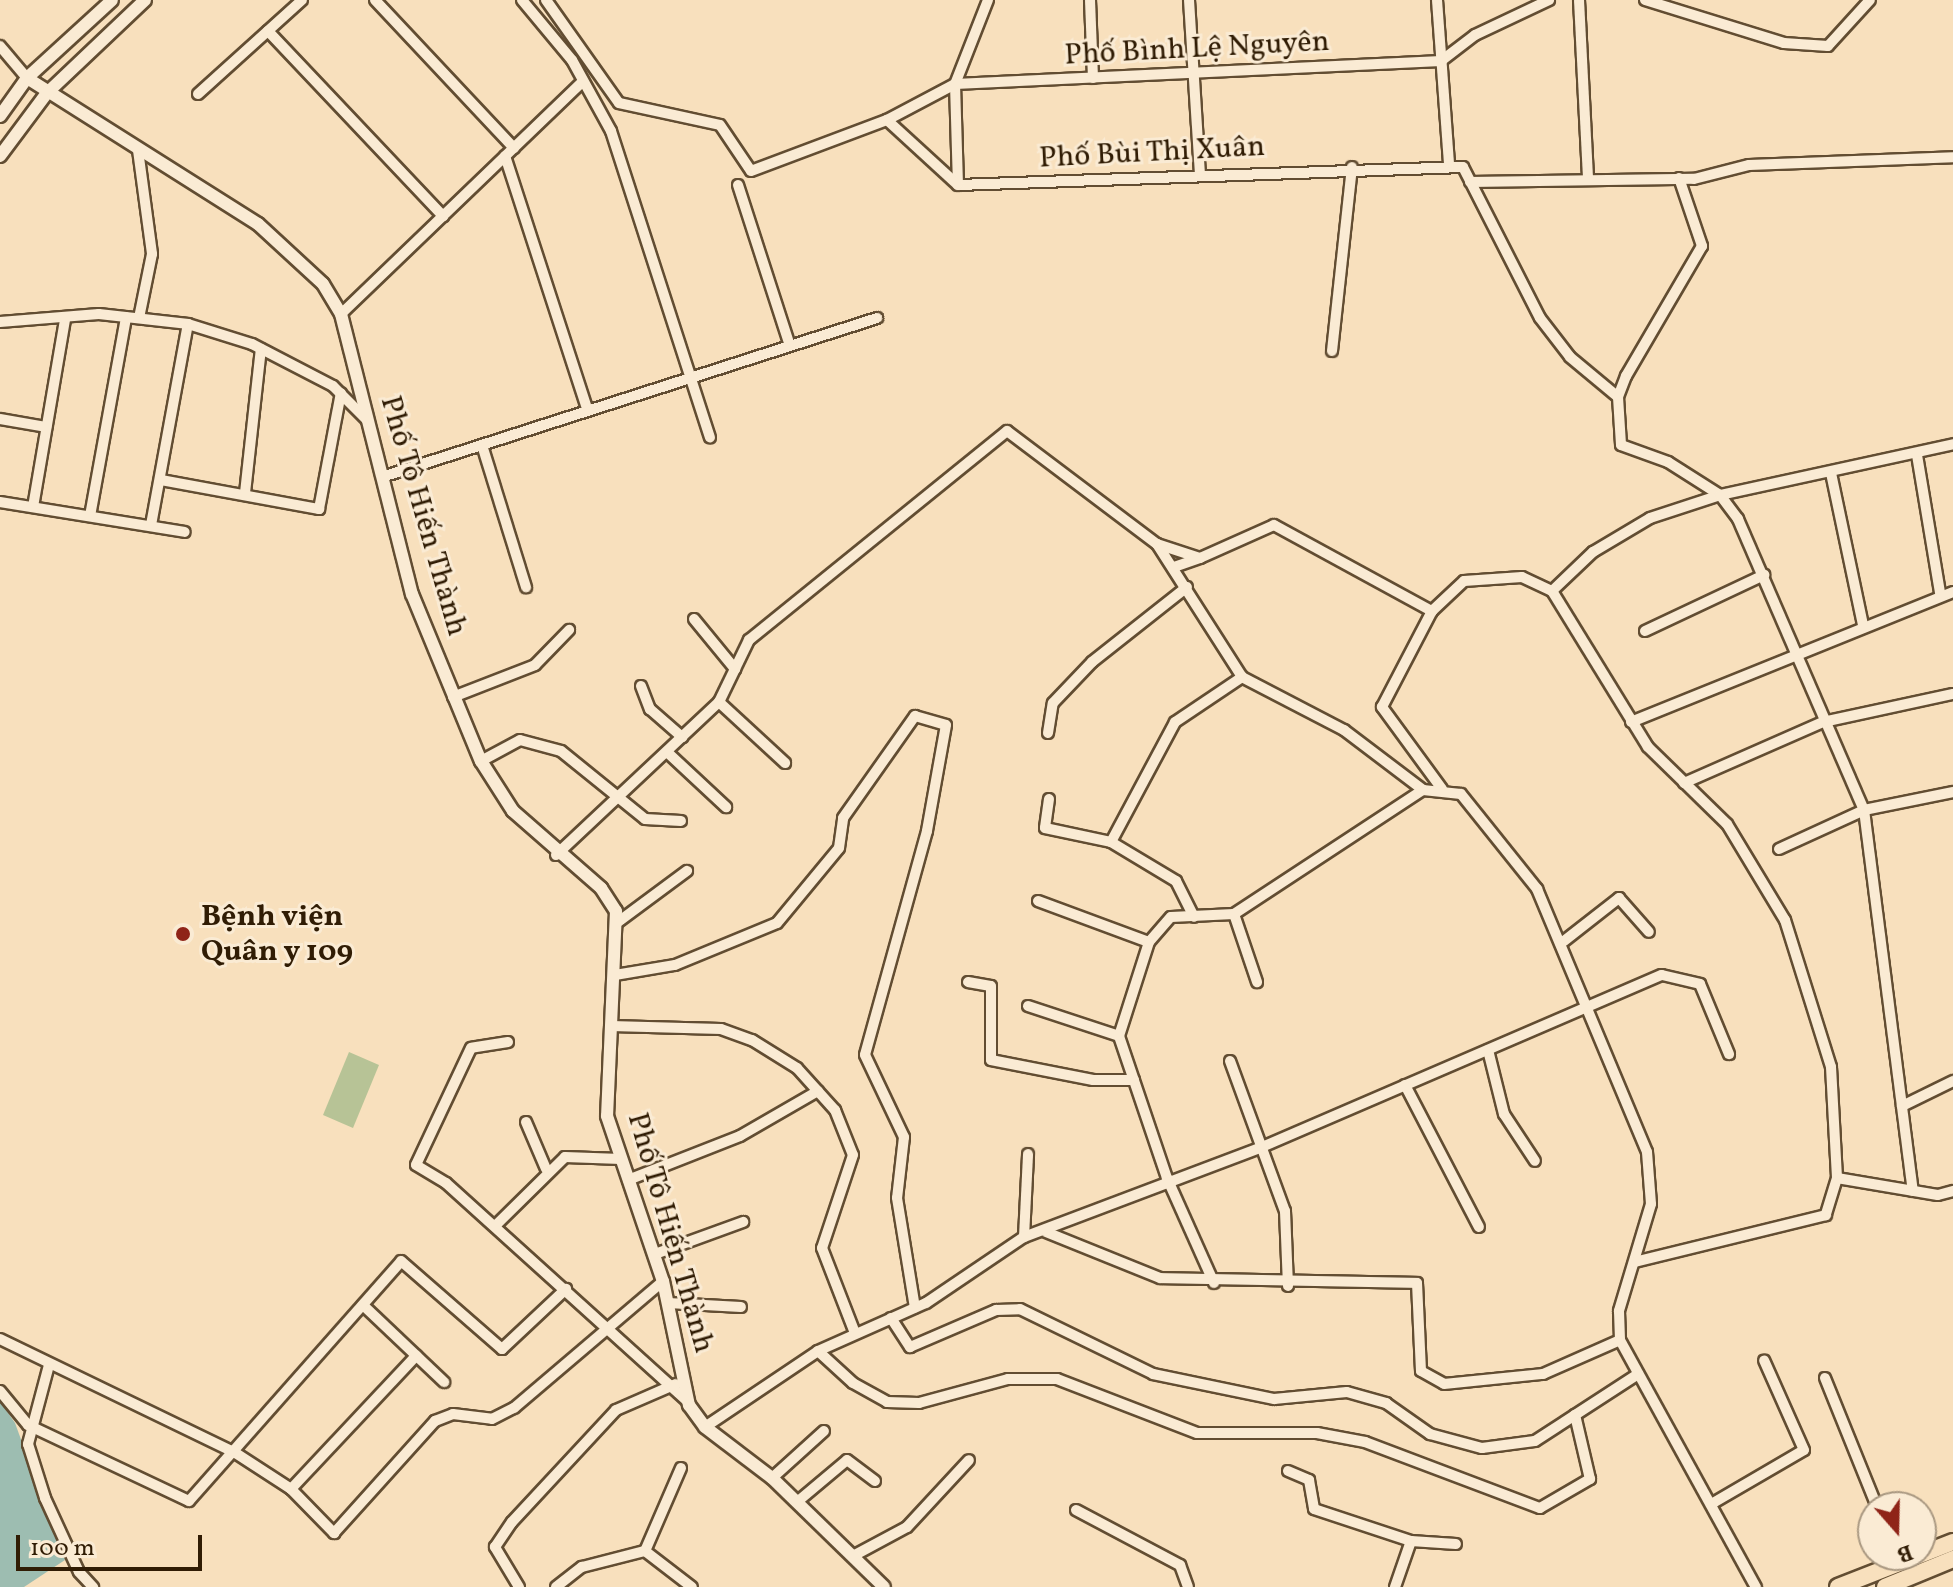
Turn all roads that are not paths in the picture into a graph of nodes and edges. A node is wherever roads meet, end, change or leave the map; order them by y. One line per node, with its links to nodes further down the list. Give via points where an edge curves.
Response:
1 (112, 0): 19 (street)
2 (145, 0): 23 (street)
3 (302, 0): 15 (street)
4 (375, 0): 28 (street)
5 (522, 0): 21 (street, via 572,60)
6 (546, 0): 26 (street, via 619,103 720,125 751,171)
7 (988, 0): 22 (street)
8 (1090, 0): 20 (street)
9 (1189, 0): 18 (street)
10 (1437, 0): 17 (street)
11 (1549, 0): 17 (street, via 1475,35)
12 (1579, 0): 34 (street)
13 (1645, 0): 14 (street, via 1784,43 1828,46)
14 (1870, 0)
15 (268, 31): 24 (street); 39 (street)
16 (0, 46): 19 (street, Phố Tô Hiến Thành)
17 (1441, 61): 18 (street, Phố Bình Lệ Nguyên); 31 (street)
18 (1194, 74): 20 (street, Phố Bình Lệ Nguyên); 33 (street)
19 (27, 78): 23 (street, Phố Tô Hiến Thành); 25 (street)
20 (1093, 78): 22 (street, Phố Bình Lệ Nguyên)
21 (580, 84): 28 (street); 50 (street, via 611,131)
22 (955, 84): 26 (street); 38 (street)
23 (47, 93): 27 (street, Phố Tô Hiến Thành); 29 (street)
24 (198, 94)
25 (0, 116)
26 (887, 120): 38 (street)
27 (138, 150): 40 (street, Phố Tô Hiến Thành, via 258,224 323,284); 42 (street, via 152,254)
28 (509, 152): 39 (street); 53 (street)
29 (0, 156)
30 (1953, 157): 35 (street, via 1749,165 1727,175)
31 (1449, 163): 32 (street, Phố Bùi Thị Xuân); 36 (street, via 1463,167)
32 (1352, 167): 33 (street, Phố Bùi Thị Xuân); 49 (street)
33 (1200, 175): 38 (street, Phố Bùi Thị Xuân)
34 (1588, 177): 35 (street); 36 (street)
35 (1679, 178): 52 (street, via 1702,246 1653,321)
36 (1470, 182): 52 (street, via 1540,318 1570,357)
37 (738, 185): 47 (street)
38 (958, 185)
39 (443, 216): 40 (street)
40 (341, 314): 55 (street, Phố Tô Hiến Thành)
41 (126, 317): 42 (street); 44 (street); 68 (street)
42 (139, 318): 46 (street)
43 (877, 318): 47 (street)
44 (65, 319): 45 (street); 56 (street)
45 (0, 322)
46 (188, 324): 48 (street); 63 (street)
47 (790, 346): 50 (street)
48 (261, 349): 51 (street); 64 (street)
49 (1332, 351)
50 (691, 378): 53 (street); 57 (street)
51 (341, 393): 55 (street); 64 (street, via 325,505 312,510)
52 (1618, 397): 65 (street, via 1621,445 1668,462)
53 (588, 411): 59 (street)
54 (0, 419): 56 (street)
55 (367, 420): 62 (street, Phố Tô Hiến Thành)
56 (46, 427): 67 (street)
57 (710, 437)
58 (1953, 444): 60 (street)
59 (482, 445): 62 (street); 75 (street)
60 (1917, 455): 61 (street); 79 (street)
61 (1831, 473): 65 (street); 82 (street)
62 (385, 476): 90 (street, Phố Tô Hiến Thành, via 412,594)
63 (161, 480): 64 (street); 69 (street)
64 (245, 493)
65 (1720, 495): 74 (street); 77 (street, via 1650,518 1593,552)
66 (0, 502): 67 (street)
67 (33, 507): 68 (street)
68 (90, 516): 69 (street)
69 (151, 525): 70 (street)
70 (185, 532)
71 (1157, 544): 72 (street); 73 (street); 86 (street, via 1007,431 749,640)
72 (1200, 558): 73 (street); 80 (street, via 1274,525)
73 (1174, 567): 76 (street)
74 (1764, 575): 84 (street); 85 (street)
75 (526, 587)
76 (1187, 587): 87 (street); 94 (street, via 1092,662 1053,703)
77 (1552, 591): 80 (street, via 1522,577 1464,581); 92 (street)
78 (1953, 592): 79 (street)
79 (1940, 593): 82 (street)
80 (1432, 611): 100 (street, via 1382,707)
81 (694, 619): 86 (street)
82 (1863, 625): 85 (street)
83 (569, 630): 90 (street, via 535,665)
84 (1645, 631)
85 (1800, 652): 92 (street); 93 (street)
86 (735, 669): 91 (street)
87 (1242, 677): 101 (street, via 1344,730); 108 (street, via 1175,722)
88 (641, 686): 95 (street, via 650,709)
89 (1953, 694): 93 (street)
90 (453, 697): 97 (street, Phố Tô Hiến Thành)
91 (719, 702): 95 (street); 98 (street)
92 (1631, 722): 99 (street)
93 (1823, 722): 99 (street); 106 (street)
94 (1048, 733)
95 (682, 737): 96 (street)
96 (667, 752): 104 (street); 105 (street)
97 (481, 761): 104 (street, via 520,740 561,751); 110 (street, Phố Tô Hiến Thành, via 513,811)
98 (785, 763)
99 (1684, 783): 142 (street, via 1727,824 1785,920 1831,1067)
100 (1442, 789): 101 (street); 117 (street, via 1461,794 1484,814)
101 (1423, 790): 113 (street)
102 (1953, 792): 106 (street)
103 (1049, 799): 108 (street, via 1045,828)
104 (615, 801): 107 (street, via 645,819); 110 (street)
105 (726, 807)
106 (1864, 810): 109 (street); 134 (street)
107 (681, 821)
108 (1111, 842): 114 (street, via 1176,881)
109 (1779, 849)
110 (556, 855): 115 (street, Phố Tô Hiến Thành, via 601,888)
111 (687, 871): 115 (street)
112 (1038, 901): 118 (street)
113 (1234, 914): 114 (street); 121 (street)
114 (1194, 917): 118 (street, via 1171,917)
115 (618, 922): 119 (street, Phố Tô Hiến Thành)
116 (1649, 932): 117 (street, via 1619,898)
117 (1564, 941): 123 (street)
118 (1149, 942): 125 (street)
119 (615, 975): 124 (street, Phố Tô Hiến Thành); 160 (street, via 675,965 777,923 839,848 843,818 915,716 946,725 927,831 865,1055 904,1137 897,1198)
120 (968, 982): 130 (street, via 991,986 991,1060 1093,1080)
121 (1257, 982)
122 (1028, 1006): 125 (street)
123 (1590, 1007): 127 (street); 128 (street, via 1662,975 1700,984); 152 (street, via 1647,1152 1651,1204)
124 (611, 1026): 133 (street, via 721,1029 797,1068); 138 (street, Phố Tô Hiến Thành, via 607,1116)
125 (1119, 1036): 130 (street)
126 (508, 1042): 147 (street, via 471,1048 416,1165)
127 (1488, 1050): 132 (street); 139 (street, via 1504,1114)
128 (1729, 1054)
129 (1230, 1061): 136 (street)
130 (1134, 1080): 141 (street)
131 (1953, 1081): 134 (street)
132 (1405, 1085): 136 (street); 148 (street)
133 (818, 1091): 143 (street, via 740,1136); 163 (street, via 849,1135 853,1155 822,1248)
134 (1902, 1106): 144 (street)
135 (526, 1122): 140 (street)
136 (1262, 1147): 141 (street); 155 (street, via 1285,1211)
137 (1028, 1154): 150 (street)
138 (621, 1159): 140 (street, via 573,1155); 143 (street, Phố Tô Hiến Thành)
139 (1535, 1161)
140 (546, 1169): 147 (street)
141 (1167, 1178): 149 (street); 154 (street)
142 (1837, 1178): 144 (street); 152 (street, via 1826,1215)
143 (628, 1180): 151 (street, Phố Tô Hiến Thành)
144 (1913, 1191): 145 (street)
145 (1953, 1191)
146 (743, 1222): 151 (street)
147 (495, 1226): 156 (street)
148 (1479, 1227)
149 (1046, 1232): 150 (street); 154 (street, via 1160,1278)
150 (1024, 1237): 160 (street)
151 (655, 1254): 153 (street, Phố Tô Hiến Thành)
152 (1635, 1262): 165 (street, via 1619,1311)
153 (663, 1281): 157 (street, Phố Tô Hiến Thành); 162 (street)
154 (1214, 1283): 155 (street)
155 (1288, 1286): 165 (street, via 1417,1283 1421,1371 1444,1384 1543,1374)
156 (566, 1289): 158 (street, via 502,1349 401,1261); 162 (street)
157 (668, 1303): 159 (street); 175 (street, Phố Tô Hiến Thành)
158 (363, 1305): 167 (street); 180 (street)
159 (741, 1307)
160 (915, 1308): 161 (street)
161 (891, 1318): 163 (street); 176 (street, via 910,1347 996,1310 1020,1309 1153,1374 1274,1399 1347,1392 1386,1403 1430,1434 1482,1448 1523,1446)
162 (613, 1329): 173 (street); 186 (street, via 502,1416 453,1414 435,1421 334,1533)
163 (855, 1333): 166 (street)
164 (0, 1339): 169 (street)
165 (1620, 1340): 170 (street)
166 (818, 1351): 176 (street, via 887,1402 1048,1377 1197,1433 1317,1433 1365,1442 1540,1508 1590,1479); 178 (street)
167 (416, 1356): 172 (street); 186 (street)
168 (1764, 1360): 189 (street, via 1804,1450)
169 (49, 1365): 177 (street); 180 (street)
170 (1638, 1374): 176 (street); 189 (street)
171 (1825, 1378): 187 (street)
172 (444, 1382)
173 (676, 1384): 175 (street); 198 (street, via 616,1410 512,1522 495,1547)
174 (0, 1391): 177 (street)
175 (689, 1405): 178 (street, Phố Tô Hiến Thành)
176 (1575, 1415)
177 (28, 1425): 180 (street, via 183,1500 194,1499); 197 (street, via 45,1498 79,1572)
178 (705, 1427): 184 (street, Phố Tô Hiến Thành)
179 (824, 1431): 184 (street)
180 (234, 1452): 186 (street)
181 (969, 1460): 194 (street, via 907,1527)
182 (681, 1468): 193 (street)
183 (1288, 1471): 191 (street, via 1309,1480 1314,1509)
184 (772, 1478): 188 (street, Phố Tô Hiến Thành)
185 (875, 1481): 188 (street, via 847,1460)
186 (291, 1489)
187 (1871, 1491)
188 (797, 1502): 194 (street, Phố Tô Hiến Thành)
189 (1713, 1503): 204 (street)
190 (1076, 1510): 202 (street, via 1180,1565)
191 (1411, 1541): 192 (street); 203 (street)
192 (1456, 1544)
193 (645, 1551): 199 (street, via 582,1567); 200 (street)
194 (853, 1556): 201 (street, Phố Tô Hiến Thành)
195 (1953, 1559): 206 (main road)
196 (1873, 1571): 205 (main road)
197 (93, 1587)
198 (519, 1587)
199 (556, 1587)
200 (692, 1587)
201 (884, 1587)
202 (1188, 1587)
203 (1395, 1587)
204 (1756, 1587)
205 (1838, 1587)
206 (1885, 1587)

